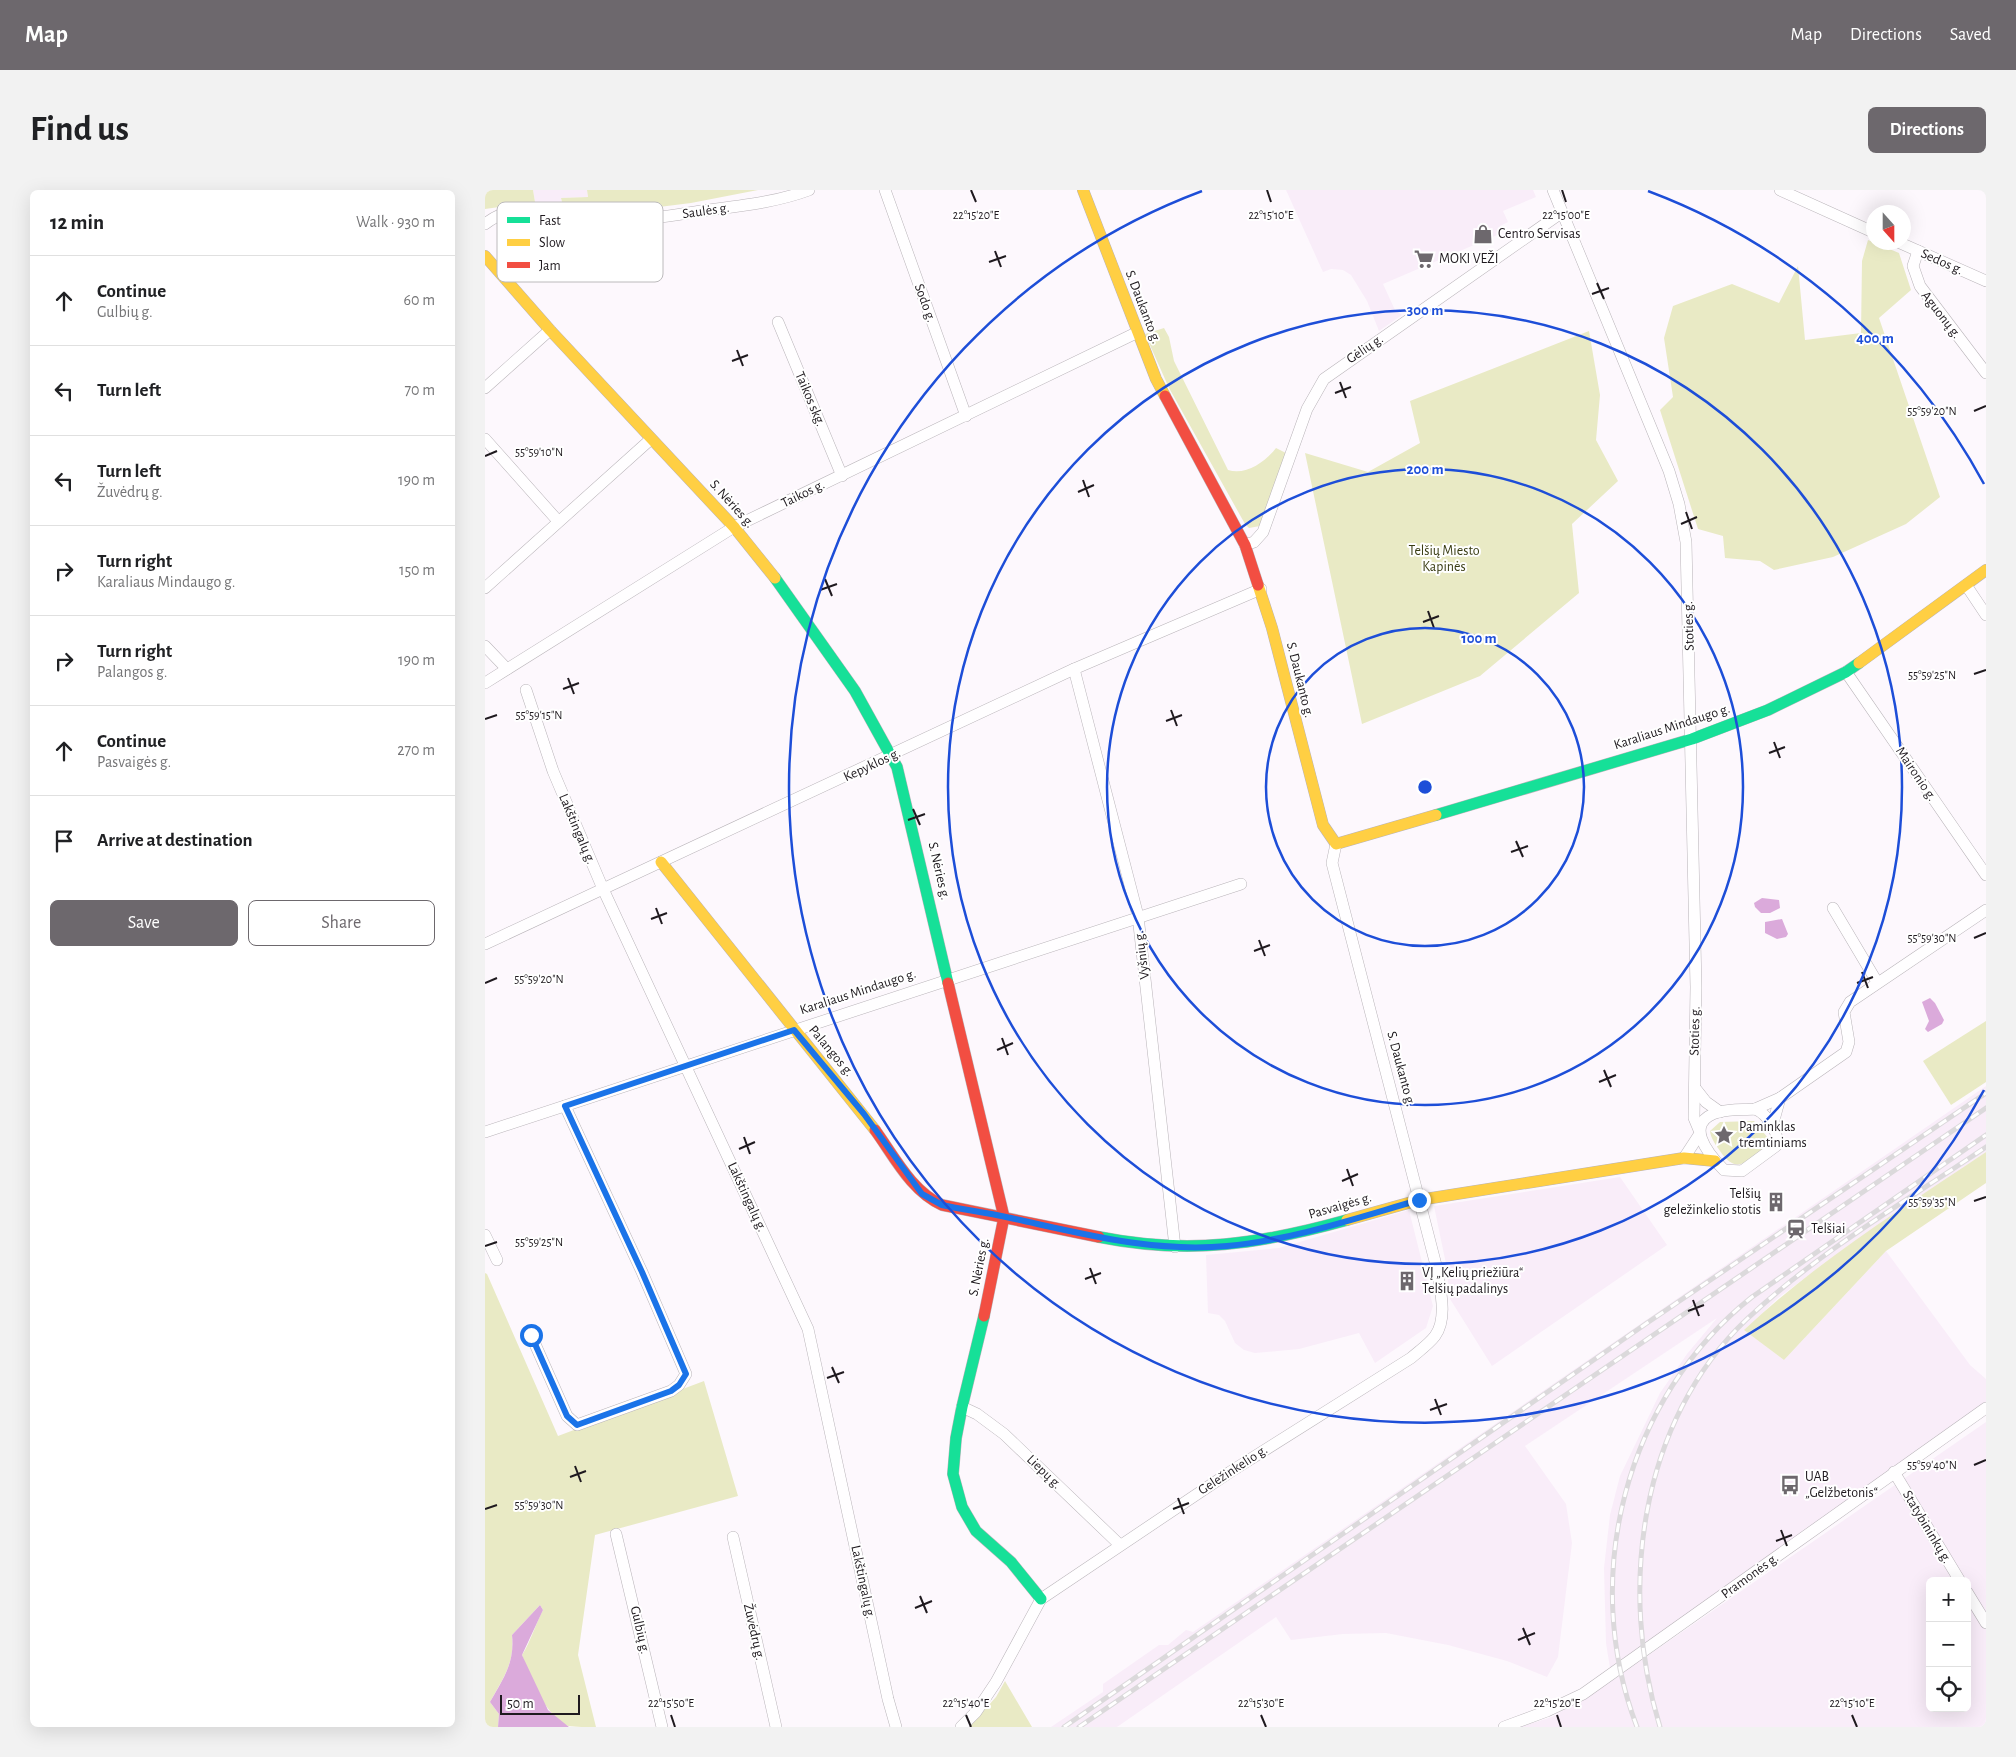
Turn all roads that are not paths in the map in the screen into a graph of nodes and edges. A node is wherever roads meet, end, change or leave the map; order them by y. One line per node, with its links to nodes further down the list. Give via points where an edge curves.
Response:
1 (809, 190): 7 (street, Saulės g., via 766,202)
2 (885, 190): 22 (street, Sodo g.)
3 (1083, 190): 19 (street, S. Daukanto g.)
4 (1553, 190): 6 (street, Stoties g.)
5 (1780, 190): 10 (street)
6 (1561, 213): 28 (street, Gėlių g., via 1324,379 1307,410 1263,532 1254,542); 40 (street, Stoties g., via 1669,471 1679,504 1686,542)
7 (663, 215)
8 (497, 217): 9 (street, Saulės g.)
9 (485, 224)
10 (1866, 229)
11 (1911, 248): 12 (street, Sedos g.)
12 (1917, 251): 15 (street, Sedos g.); 20 (street, Aguonų g., via 1913,266 1920,286)
13 (485, 256): 14 (street, S. Nėries g.)
14 (497, 270)
15 (1986, 281)
16 (508, 282): 18 (street, S. Nėries g.)
17 (778, 322): 25 (street, Taikos skg.)
18 (550, 330): 21 (street); 24 (street, S. Nėries g.)
19 (1136, 333): 22 (street, Taikos g.); 28 (street, S. Daukanto g., via 1156,379)
20 (1986, 373)
21 (485, 388)
22 (966, 416): 25 (street, Taikos g.)
23 (485, 438): 26 (street)
24 (651, 438): 26 (street); 27 (street, S. Nėries g.)
25 (842, 476): 27 (street, Taikos g.)
26 (558, 520): 31 (street)
27 (734, 527): 35 (street, Taikos g.); 41 (street, S. Nėries g., via 774,577 855,691)
28 (1245, 545): 32 (street, S. Daukanto g.)
29 (1986, 570): 30 (street, Karaliaus Mindaugo g.)
30 (1966, 585): 33 (street); 37 (street, Karaliaus Mindaugo g.)
31 (485, 588)
32 (1261, 589): 36 (street, Kepyklos g.); 42 (street, S. Daukanto g., via 1323,825)
33 (1986, 615)
34 (485, 646): 35 (street)
35 (507, 669): 38 (street, Taikos g.)
36 (1074, 669): 41 (street, Kepyklos g.); 49 (street, Vyšnių g.)
37 (1847, 672): 40 (street, Karaliaus Mindaugo g., via 1768,710); 44 (street, Maironio g.)
38 (485, 683)
39 (526, 690): 46 (street, Lakštingalų g., via 553,771)
40 (1692, 738): 42 (street, Karaliaus Mindaugo g.); 55 (street, Stoties g.)
41 (892, 756): 43 (street, Kepyklos g.); 51 (street, S. Nėries g., via 903,784)
42 (1336, 844): 65 (street, S. Daukanto g., via 1335,873)
43 (661, 862): 46 (street, Kepyklos g.); 53 (street, Palangos g.)
44 (1986, 875)
45 (1241, 884): 49 (street, Karaliaus Mindaugo g.)
46 (603, 889): 50 (street, Kepyklos g.); 54 (street, Lakštingalų g.)
47 (1833, 908): 52 (street)
48 (1986, 910): 52 (street)
49 (1138, 916): 51 (street, Karaliaus Mindaugo g.); 68 (street, Vyšnių g.)
50 (485, 944)
51 (949, 978): 53 (street, Karaliaus Mindaugo g.); 66 (street, S. Nėries g.)
52 (1877, 982): 56 (street, via 1850,1002 1844,1012 1849,1042 1845,1052)
53 (794, 1030): 54 (street, Karaliaus Mindaugo g.); 66 (street, Palangos g., via 864,1114 922,1194 942,1205)
54 (687, 1066): 57 (street, Karaliaus Mindaugo g.); 83 (street, Lakštingalų g., via 808,1329)
55 (1695, 1088): 59 (street); 62 (street, Stoties g., via 1694,1118)
56 (1780, 1098): 58 (street); 60 (street, via 1773,1120)
57 (565, 1106): 61 (street, Karaliaus Mindaugo g.); 70 (street, via 686,1374 671,1391 577,1425 567,1416)
58 (1755, 1110): 59 (street); 60 (street, via 1762,1112)
59 (1720, 1112): 62 (street, via 1704,1121)
60 (1774, 1129): 64 (street, via 1778,1141 1776,1146 1742,1171 1724,1170)
61 (485, 1132)
62 (1699, 1133): 63 (street); 64 (street)
63 (1684, 1158): 64 (street, Pasvaigės g.); 65 (street, Pasvaigės g.)
64 (1715, 1161)
65 (1419, 1200): 68 (street, Pasvaigės g., via 1260,1242); 76 (street, Geležinkelio g., via 1441,1297 1441,1324 1435,1336 1411,1358)
66 (1004, 1217): 68 (street, Pasvaigės g., via 1105,1239); 71 (street, S. Nėries g.)
67 (485, 1235): 69 (street)
68 (1175, 1247)
69 (497, 1260)
70 (531, 1335)
71 (962, 1407): 76 (street, Liepų g., via 1004,1434); 78 (street, S. Nėries g., via 953,1474 962,1507 976,1531 1011,1562)
72 (1986, 1408): 73 (street, Pramonės g.)
73 (1894, 1472): 77 (street, Statybininkų g.); 85 (street, Pramonės g., via 1583,1694)
74 (616, 1534): 81 (street, Gulbių g.)
75 (733, 1537): 82 (street, Žuvėdrų g.)
76 (1120, 1545): 78 (street, Geležinkelio g.)
77 (1959, 1577)
78 (1041, 1599): 84 (street, Geležinkelio g., via 996,1682 976,1712)
79 (1971, 1599): 80 (street)
80 (1986, 1623)
81 (662, 1727)
82 (776, 1727)
83 (896, 1727)
84 (961, 1727)
85 (1504, 1727)

